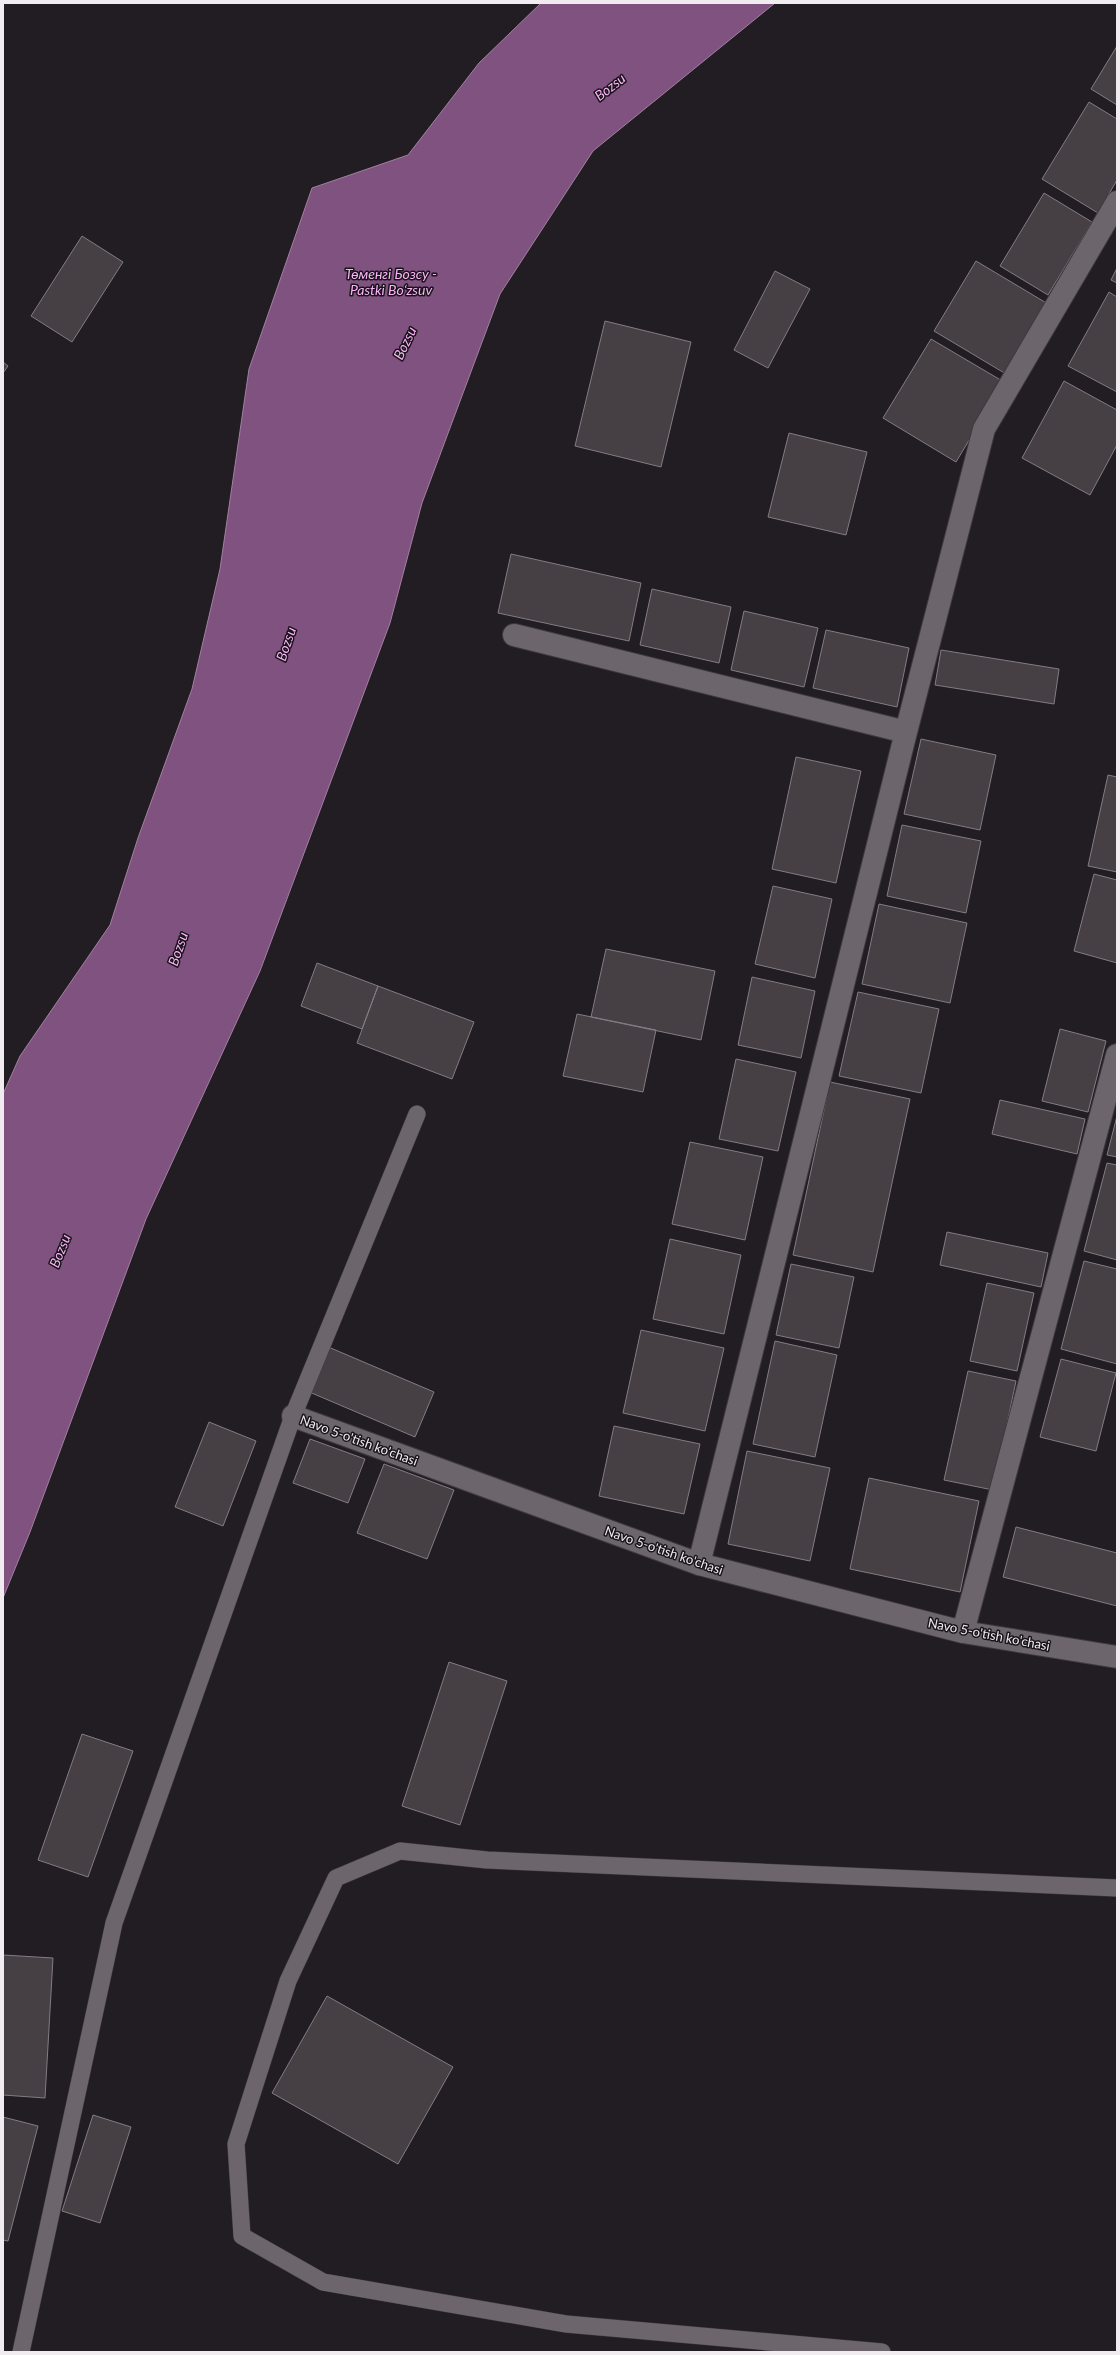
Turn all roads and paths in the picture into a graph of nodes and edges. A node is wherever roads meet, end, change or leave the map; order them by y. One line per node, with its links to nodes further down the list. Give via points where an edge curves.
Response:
1 (1117, 202): 3 (street, via 984,429)
2 (514, 635): 3 (street)
3 (906, 732): 7 (street)
4 (1117, 1055): 8 (street)
5 (417, 1114): 6 (lane)
6 (293, 1416): 7 (street, Navo 5-o'tish ko'chasi); 11 (lane, via 114,1923)
7 (699, 1564): 8 (street, Navo 5-o'tish ko'chasi)
8 (963, 1632): 9 (street, Navo 5-o'tish ko'chasi)
9 (1117, 1657)
10 (1117, 1888): 12 (lane, via 488,1860 400,1850 336,1878 288,1981 236,2144 242,2236 322,2282 566,2324)
11 (21, 2352)
12 (882, 2352)

